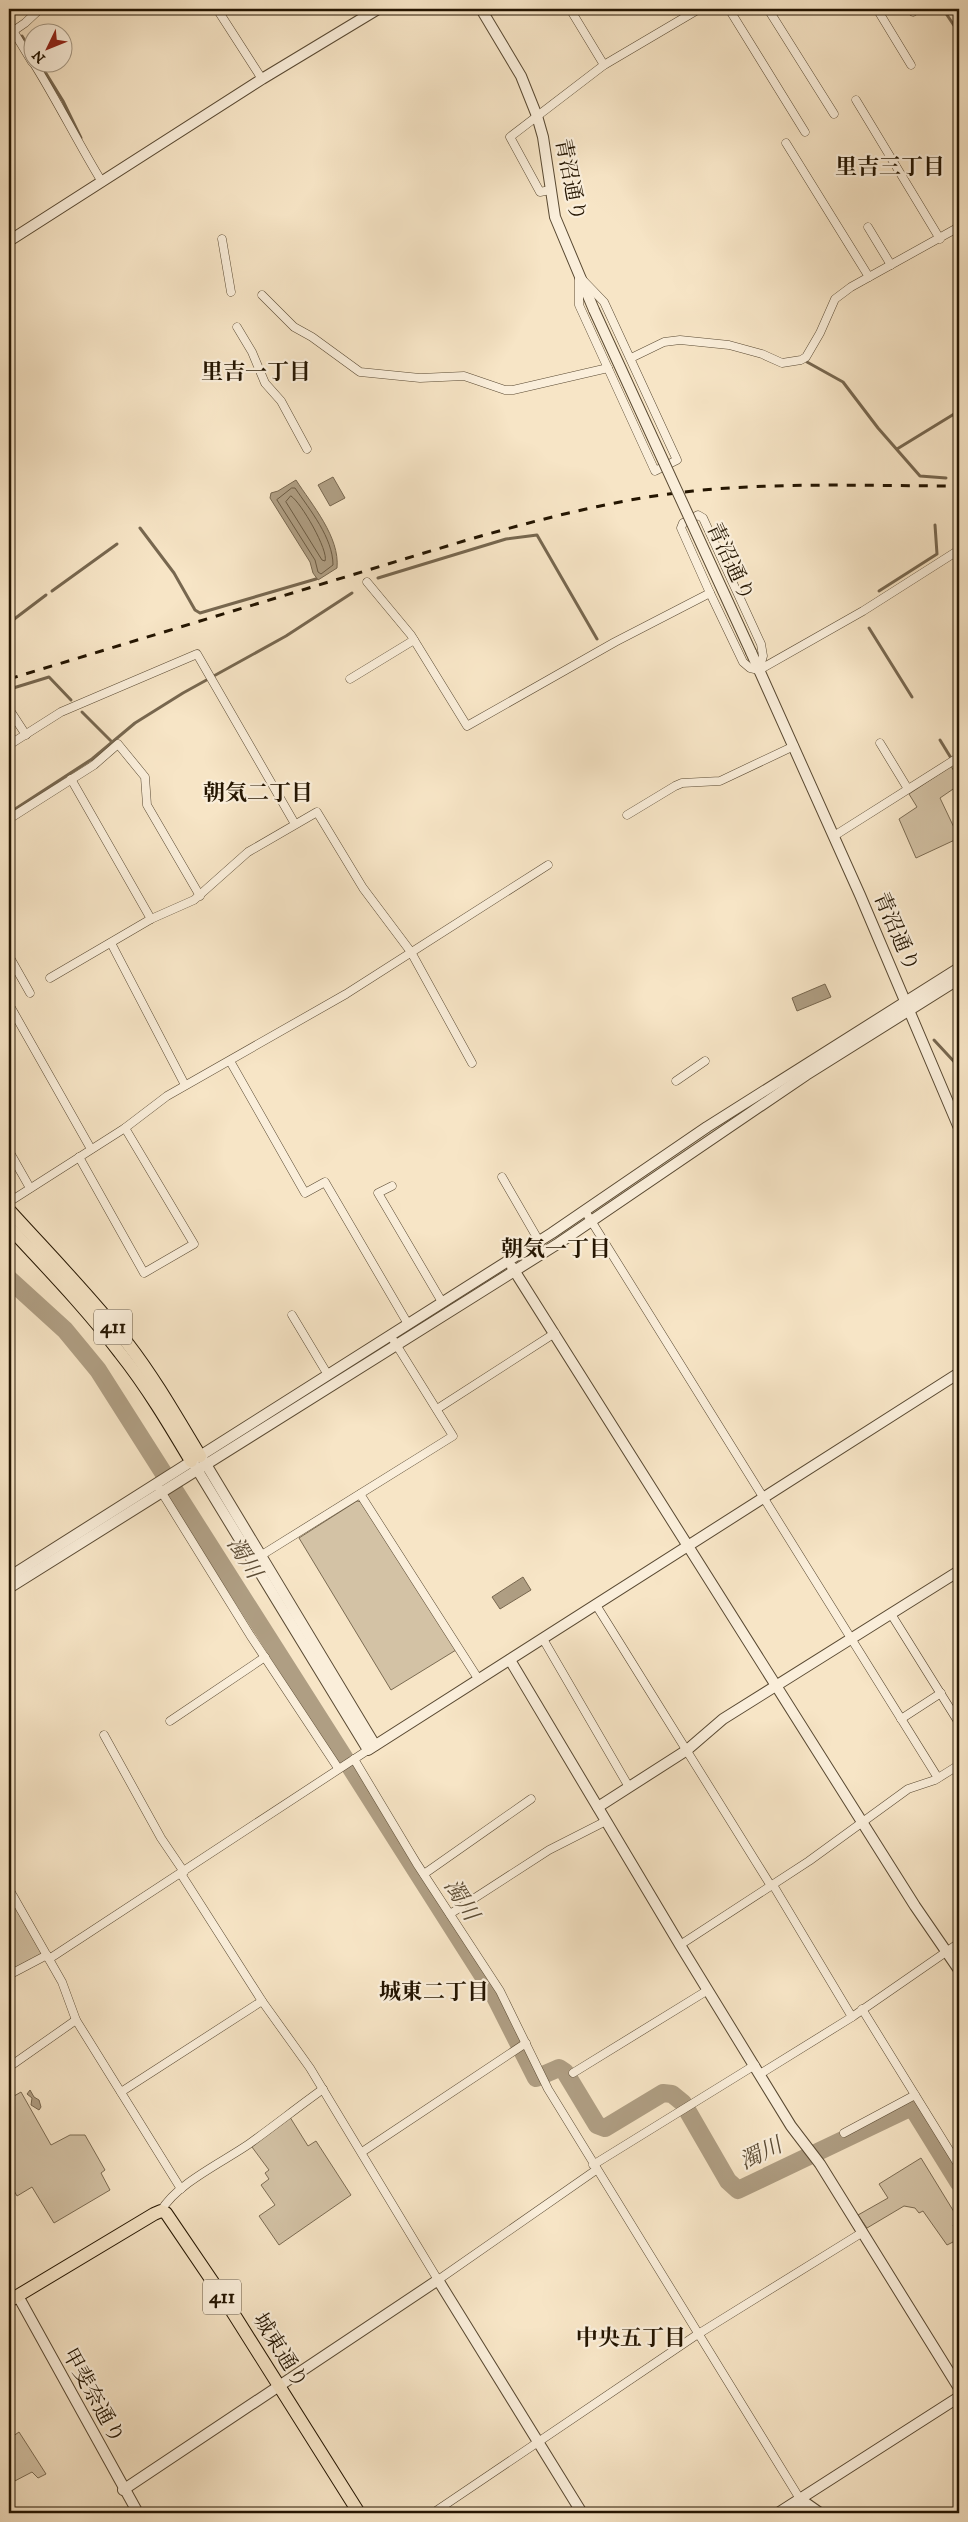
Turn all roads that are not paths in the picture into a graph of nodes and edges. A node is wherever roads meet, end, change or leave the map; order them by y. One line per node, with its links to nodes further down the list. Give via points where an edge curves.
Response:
1 (40, 9): 11 (street)
2 (217, 9): 16 (street)
3 (378, 9): 16 (street)
4 (481, 9): 19 (street, 青沼通り, via 517,69)
5 (570, 9): 13 (street)
6 (699, 9): 13 (street)
7 (729, 9): 20 (street)
8 (768, 9): 18 (street)
9 (877, 9): 14 (street)
10 (9, 24): 11 (street)
11 (11, 33): 12 (street)
12 (22, 48)
13 (604, 65): 19 (street)
14 (911, 65)
15 (39, 72): 22 (street)
16 (262, 79): 22 (street)
17 (856, 100): 27 (street)
18 (834, 114)
19 (536, 116): 23 (street, 青沼通り); 23 (street, via 510,137 540,192)
20 (805, 132)
21 (786, 143): 31 (street)
22 (102, 182): 28 (street)
23 (550, 190): 30 (street, 青沼通り, via 555,217)
24 (868, 227): 29 (street)
25 (959, 227): 27 (street)
26 (222, 239): 32 (street)
27 (940, 239): 29 (street)
28 (9, 241)
29 (890, 265): 31 (street)
30 (579, 276): 35 (street, via 604,302); 36 (street, via 580,305); 42 (street, 青沼通り, bridge)
31 (869, 277): 35 (street, via 835,299 820,333 801,360 782,363 729,346 680,340 664,342)
32 (231, 292)
33 (262, 295): 36 (street, via 294,327 360,372 420,378 464,376 513,390)
34 (237, 327): 37 (street, via 265,383 281,401)
35 (631, 358): 36 (street, via 677,460 655,471)
36 (608, 368)
37 (307, 449)
38 (959, 550): 42 (street, via 863,611)
39 (367, 582): 41 (street)
40 (710, 592): 41 (street, via 467,726); 42 (street, via 743,662); 42 (street, via 681,528 683,523 698,515 703,518 761,644 763,656)
41 (414, 640): 43 (street)
42 (759, 670): 48 (street, 青沼通り)
43 (350, 679)
44 (9, 710): 45 (street)
45 (26, 734): 47 (street); 54 (street, via 61,712 197,654)
46 (880, 743): 51 (street)
47 (9, 745)
48 (794, 746): 52 (street, via 720,781 682,783); 55 (street, 青沼通り)
49 (958, 760): 51 (street)
50 (70, 779): 53 (street); 57 (street, via 94,765 118,744 144,777 147,806); 58 (street)
51 (908, 789): 55 (street)
52 (627, 815)
53 (9, 818)
54 (295, 824): 57 (street, via 248,852); 60 (street, via 317,812 363,888)
55 (834, 836): 67 (street, 青沼通り)
56 (548, 865): 60 (street)
57 (200, 896): 58 (street)
58 (151, 919): 59 (street)
59 (110, 943): 63 (street); 72 (street)
60 (411, 952): 68 (street, via 346,994); 70 (street)
61 (9, 956): 65 (street)
62 (959, 968): 67 (street)
63 (50, 978)
64 (959, 979): 67 (street)
65 (30, 993)
66 (10, 1006): 75 (street)
67 (908, 1006): 74 (street, 青沼通り); 83 (street, via 706,1127); 84 (street)
68 (230, 1060): 72 (street); 91 (street, via 305,1193 325,1182)
69 (705, 1061): 71 (street)
70 (472, 1063)
71 (676, 1081)
72 (185, 1085): 73 (street)
73 (125, 1128): 75 (street); 77 (street, via 194,1244 144,1273)
74 (959, 1128)
75 (91, 1149): 77 (street)
76 (9, 1151): 80 (street)
77 (79, 1157): 80 (street)
78 (502, 1177): 86 (street)
79 (392, 1186): 89 (street, via 378,1193)
80 (30, 1188): 81 (street)
81 (9, 1202)
82 (9, 1210): 98 (highway, 411, via 128,1345 158,1387)
83 (585, 1211): 84 (street); 86 (street)
84 (592, 1221): 88 (street); 101 (street)
85 (9, 1227): 98 (highway, 411, via 120,1352)
86 (539, 1241): 87 (street)
87 (507, 1261): 88 (street); 89 (street)
88 (516, 1270): 92 (street); 94 (street)
89 (442, 1302): 91 (street)
90 (292, 1314): 96 (street)
91 (408, 1324): 93 (street)
92 (555, 1333): 97 (street); 102 (street)
93 (391, 1335): 94 (street); 96 (street)
94 (397, 1345): 97 (street); 98 (street)
95 (959, 1373): 101 (street)
96 (328, 1375): 98 (street)
97 (437, 1409): 100 (street, via 453,1436)
98 (199, 1463): 99 (street); 103 (street)
99 (159, 1489): 105 (street); 106 (street); 111 (street)
100 (360, 1494): 103 (street); 113 (street)
101 (764, 1498): 102 (street); 110 (street)
102 (689, 1547): 107 (street); 114 (street)
103 (257, 1558): 120 (street)
104 (959, 1571): 108 (street)
105 (9, 1577)
106 (9, 1588)
107 (596, 1605): 109 (street); 121 (street)
108 (891, 1614): 110 (street); 115 (street)
109 (543, 1639): 112 (street); 126 (street)
110 (851, 1639): 114 (street); 116 (street)
111 (265, 1658): 117 (street); 124 (street)
112 (510, 1660): 113 (street); 128 (street)
113 (478, 1680): 120 (street)
114 (777, 1686): 121 (street, via 723,1720); 130 (street)
115 (941, 1693): 116 (street); 118 (street)
116 (901, 1719): 125 (street)
117 (170, 1721)
118 (959, 1723)
119 (104, 1735): 131 (street)
120 (372, 1748): 122 (street)
121 (687, 1750): 126 (street); 133 (street)
122 (353, 1759): 124 (street); 132 (street)
123 (959, 1765): 125 (street)
124 (339, 1768): 131 (street)
125 (938, 1778): 130 (street, via 908,1789)
126 (629, 1787): 128 (street)
127 (531, 1799): 132 (street)
128 (598, 1807): 129 (street)
129 (606, 1820): 135 (street, via 549,1850); 137 (street)
130 (862, 1822): 133 (street); 138 (street)
131 (183, 1873): 139 (street); 143 (street)
132 (424, 1874): 135 (street)
133 (772, 1885): 137 (street); 145 (street)
134 (9, 1889): 139 (street)
135 (450, 1914): 147 (street, via 500,1991)
136 (959, 1943): 138 (street)
137 (680, 1945): 142 (street)
138 (946, 1951): 140 (street); 144 (street)
139 (48, 1957): 141 (street); 146 (street, via 62,1982)
140 (959, 1970)
141 (9, 1975)
142 (708, 1990): 149 (street); 150 (street)
143 (262, 2001): 151 (street); 152 (street)
144 (862, 2009): 145 (street); 153 (street)
145 (852, 2016): 149 (street)
146 (76, 2020): 148 (street); 152 (street)
147 (526, 2043): 155 (street); 157 (street, via 544,2082)
148 (9, 2067)
149 (758, 2070): 157 (street, via 679,2111); 160 (street, via 791,2126 820,2164)
150 (573, 2073)
151 (323, 2089): 155 (street); 158 (street)
152 (121, 2092): 158 (street)
153 (915, 2095): 154 (street); 156 (street)
154 (844, 2133)
155 (362, 2152): 161 (street)
156 (959, 2166)
157 (595, 2167): 161 (street); 163 (street)
158 (181, 2189): 159 (street)
159 (161, 2211): 162 (highway); 164 (highway, 城東通り / 411, via 169,2216)
160 (863, 2232): 163 (street); 165 (street)
161 (438, 2280): 164 (street); 167 (street)
162 (13, 2299): 168 (street, 甲斐奈通り)
163 (698, 2334): 167 (street); 169 (street)
164 (278, 2386): 168 (street); 171 (highway, 城東通り / 411)
165 (959, 2388)
166 (959, 2397): 169 (street)
167 (540, 2442): 172 (street); 173 (street)
168 (123, 2490): 170 (street, 甲斐奈通り)
169 (800, 2499): 174 (street); 175 (street); 176 (street)
170 (138, 2513)
171 (359, 2513)
172 (433, 2513)
173 (582, 2513)
174 (778, 2513)
175 (800, 2513)
176 (820, 2513)

